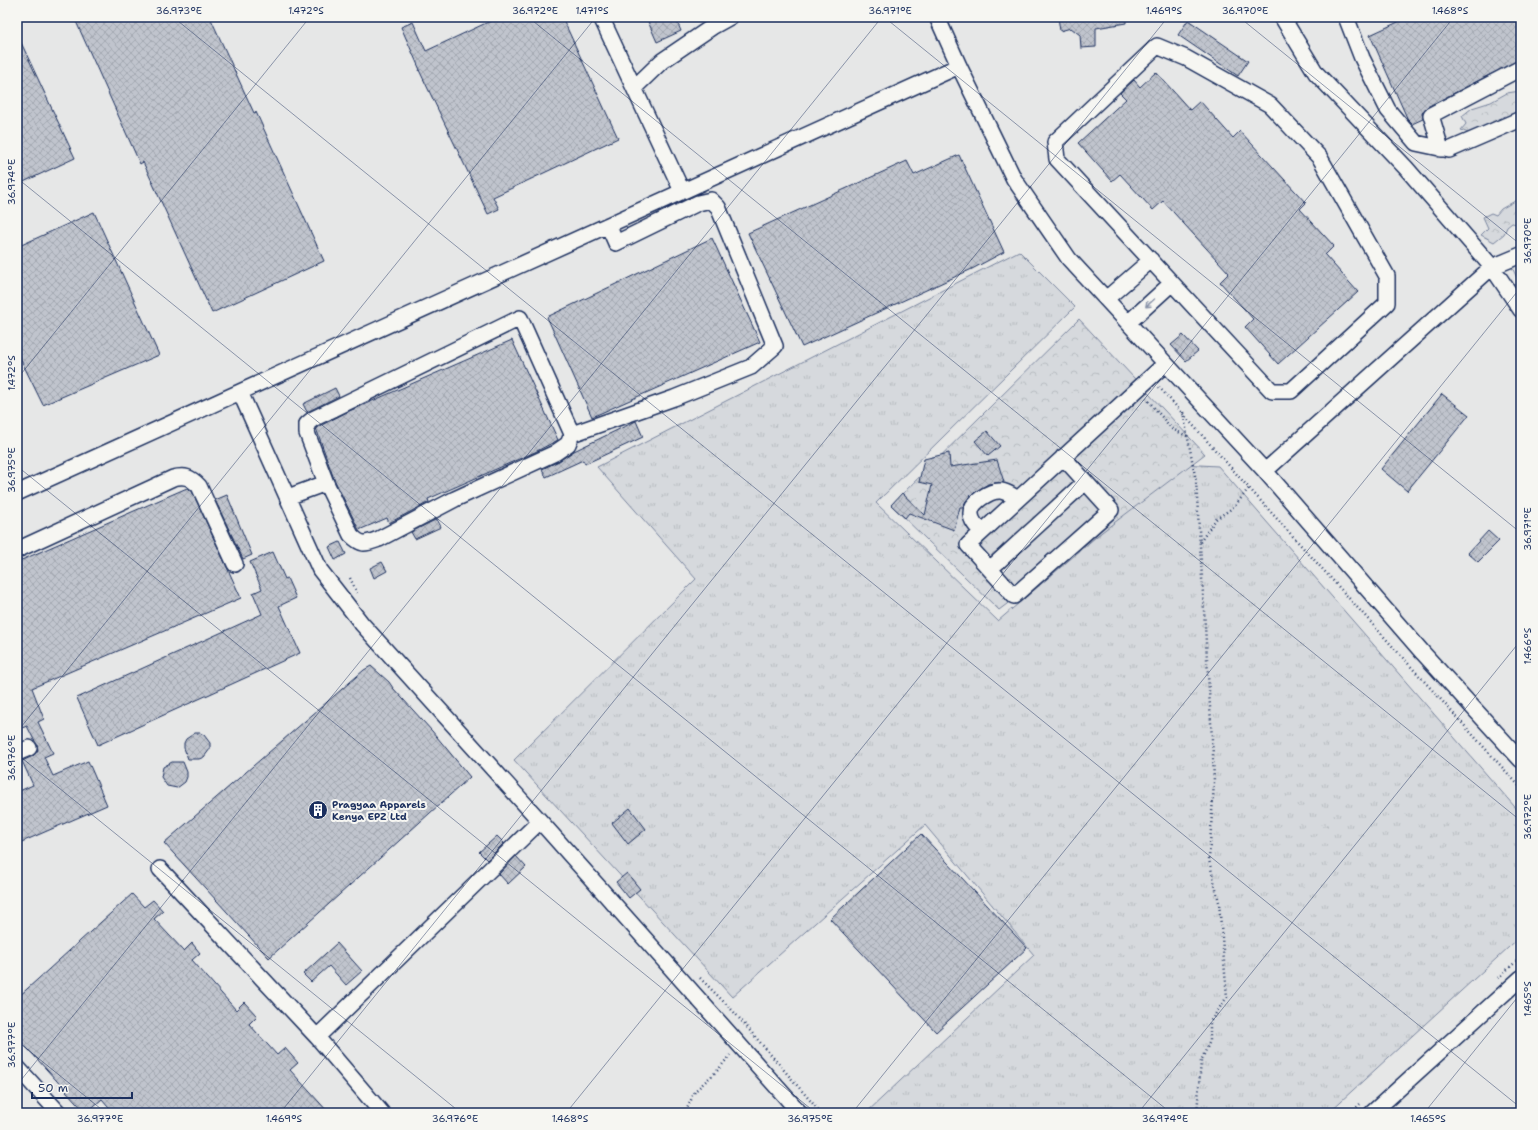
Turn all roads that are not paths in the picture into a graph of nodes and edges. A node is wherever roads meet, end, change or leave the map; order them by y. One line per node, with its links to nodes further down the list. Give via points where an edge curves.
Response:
1 (601, 17): 8 (street)
2 (730, 17): 8 (street, via 662,61)
3 (937, 17): 6 (street)
4 (1282, 17): 15 (street, via 1316,73 1406,168)
5 (1346, 17): 10 (street, via 1362,58 1388,110 1416,143)
6 (959, 66): 11 (street); 17 (street, via 1014,179 1069,259)
7 (1521, 68): 10 (street, via 1431,115)
8 (634, 88): 11 (street)
9 (1521, 119): 10 (street, via 1449,150)
10 (1441, 149)
11 (682, 191): 12 (street)
12 (608, 225): 21 (street); 22 (street, via 616,243 698,203 711,200 718,207 775,346 751,368)
13 (1521, 255): 15 (street)
14 (1151, 260): 16 (street); 16 (street, via 1057,159 1055,142 1157,46 1186,58 1270,105 1320,158 1387,276 1387,303 1291,390 1272,391); 17 (street)
15 (1492, 267): 18 (street); 24 (street)
16 (1172, 283): 19 (street, one-way to 19)
17 (1106, 299): 19 (street)
18 (1519, 304)
19 (1128, 323): 20 (street)
20 (1166, 364): 23 (street); 24 (street)
21 (240, 392): 27 (street); 28 (street)
22 (572, 434): 26 (street, via 568,444 555,453 366,544 358,542 351,535); 26 (street, via 520,318 307,424 307,433)
23 (1063, 457): 25 (street); 29 (street)
24 (1264, 471): 34 (street, via 1423,653)
25 (1086, 482): 33 (street); 33 (street, via 1111,510 1014,596)
26 (326, 483): 28 (street)
27 (17, 493)
28 (288, 497): 35 (street, via 320,570 362,624)
29 (1018, 499): 30 (street); 30 (street, via 1000,491 989,493 979,500 971,513 976,526)
30 (982, 532): 33 (street, via 968,544)
31 (17, 550): 32 (street, via 181,476 191,478 199,486)
32 (235, 564)
33 (990, 569)
34 (1521, 760)
35 (540, 821): 38 (street); 42 (street)
36 (160, 870): 38 (street)
37 (1521, 978): 43 (street)
38 (317, 1037): 41 (street)
39 (17, 1067): 40 (street)
40 (58, 1113)
41 (382, 1113)
42 (800, 1113)
43 (1372, 1113)

